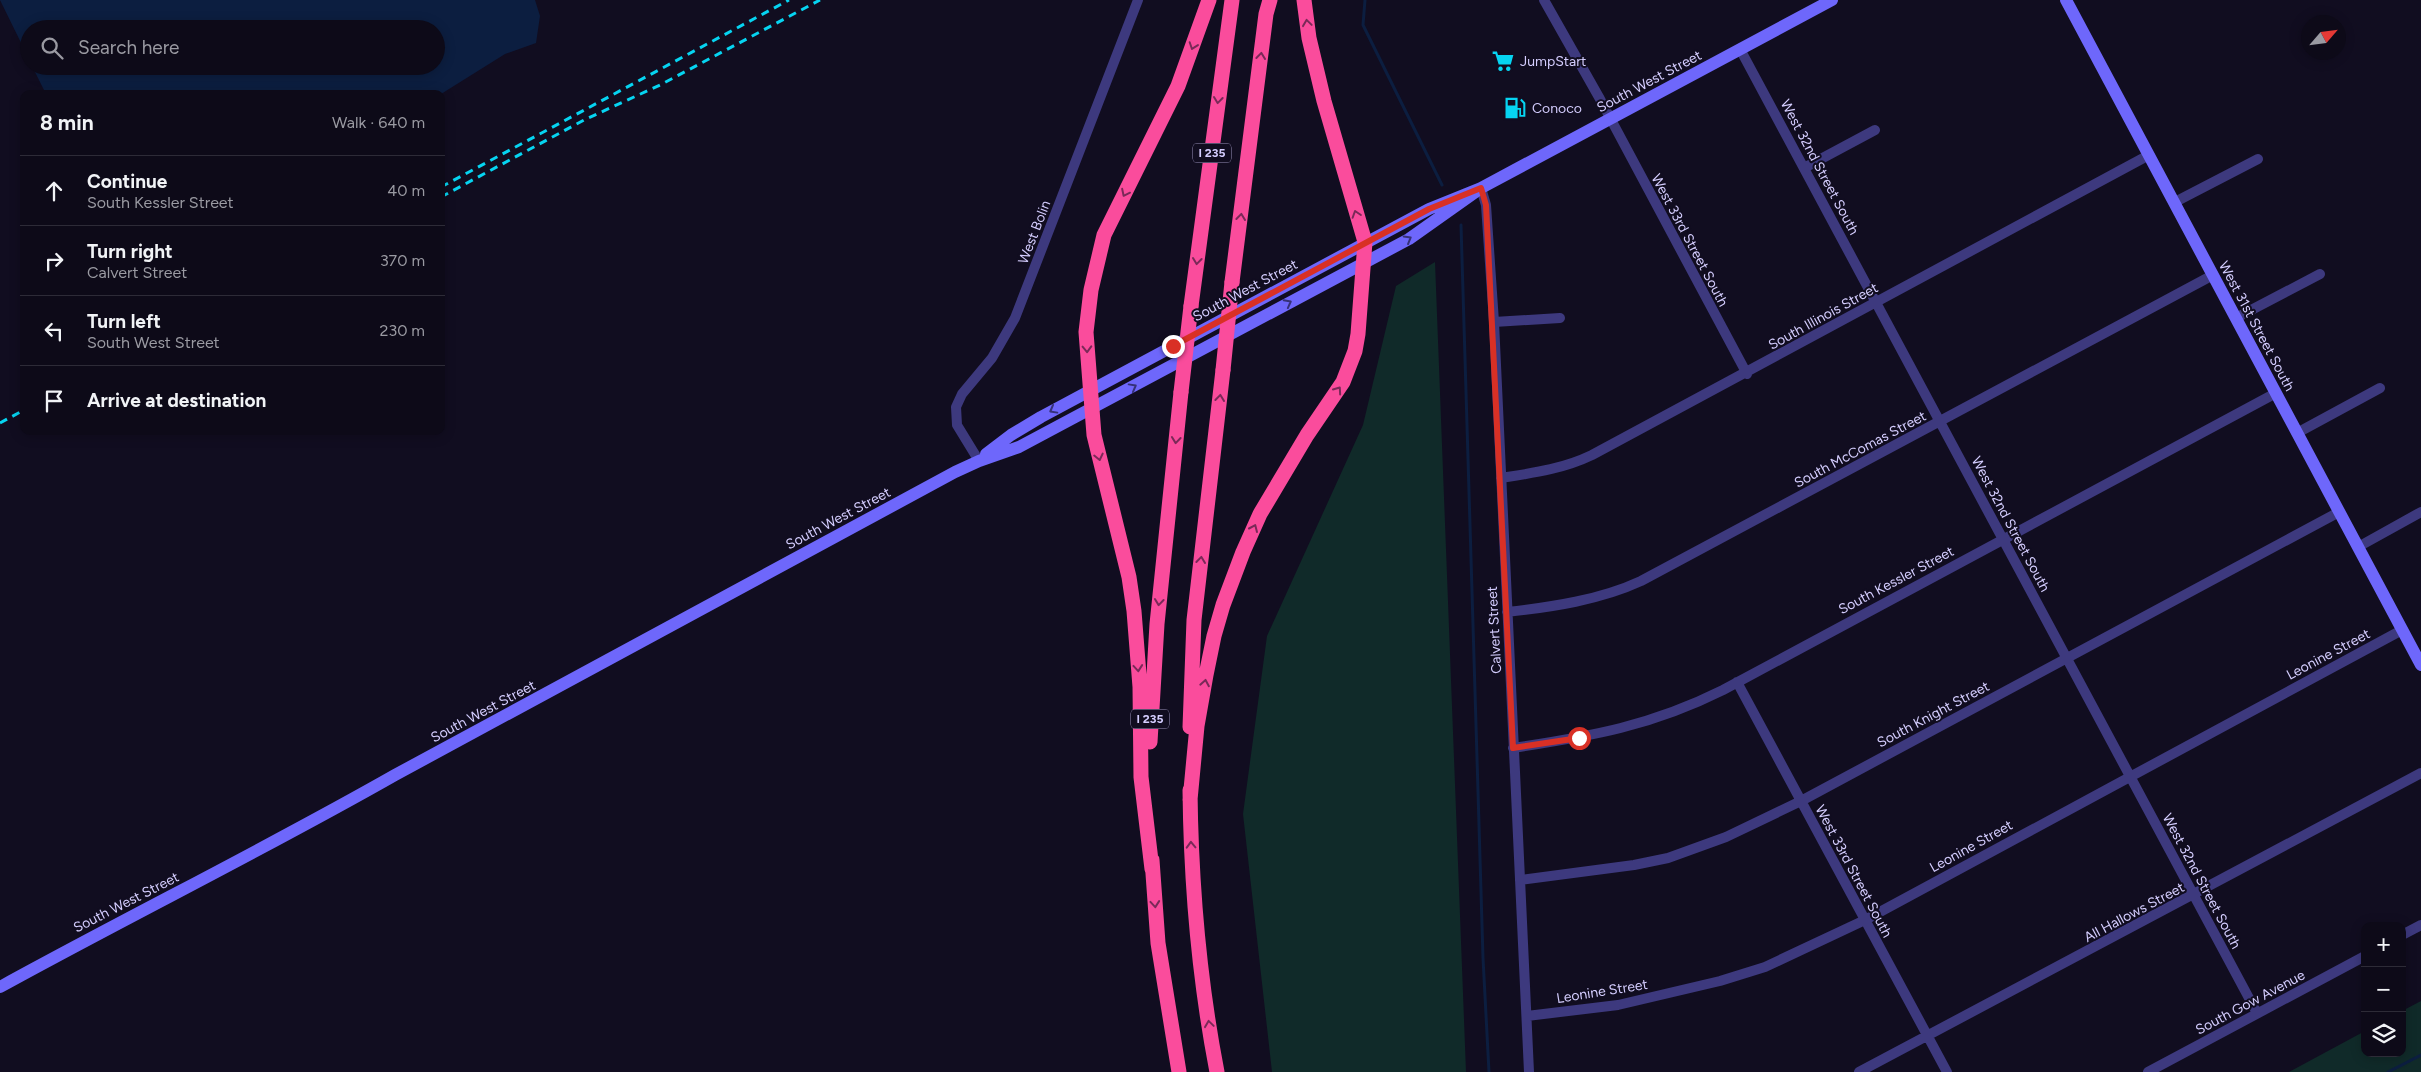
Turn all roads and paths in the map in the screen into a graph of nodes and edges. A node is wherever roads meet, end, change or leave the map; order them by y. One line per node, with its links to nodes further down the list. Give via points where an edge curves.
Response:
1 (1138, 0): 32 (street, West Bolin, via 1015,318 992,358 962,394 956,407 957,425)
2 (1209, 0): 27 (highway, one-way to 27, via 1178,86 1104,235 1091,290 1086,332)
3 (1232, 0): 48 (highway, I 235, one-way to 48, bridge, via 1191,306 1153,678 1150,731)
4 (1270, 0): 46 (highway, I 235, one-way to 4, bridge, via 1194,620 1232,282)
5 (1304, 0): 17 (highway, one-way to 5, via 1321,92)
6 (1544, 0): 10 (street, West 33rd Street South)
7 (1832, 0): 9 (street, South West Street)
8 (2066, 0): 12 (street, West 31st Street South)
9 (1740, 49): 10 (street, South West Street); 14 (street, West 32nd Street South)
10 (1610, 118): 15 (street, South West Street); 25 (street, West 33rd Street South)
11 (1875, 130): 14 (street)
12 (2149, 156): 16 (street, West 31st Street South); 21 (street, South Illinois Street)
13 (2258, 159): 16 (street)
14 (1804, 168): 21 (street, West 32nd Street South)
15 (1481, 188): 17 (street, South West Street, via 1429,209); 18 (street, South West Street, one-way to 15, via 1409,239); 24 (street, Calvert Street, via 1486,205)
16 (2175, 202): 20 (street, West 31st Street South)
17 (1365, 242): 18 (highway); 27 (street, South West Street)
18 (1365, 262): 29 (street, South West Street, one-way to 18); 46 (highway, one-way to 18, via 1204,683 1223,605 1260,514 1343,382 1355,351)
19 (2320, 274): 23 (street)
20 (2213, 275): 23 (street, West 31st Street South); 30 (street, South McComas Street)
21 (1876, 302): 25 (street, South Illinois Street); 30 (street, West 32nd Street South)
22 (1560, 318): 24 (street)
23 (2236, 318): 28 (street, West 31st Street South)
24 (1494, 322): 33 (street, Calvert Street)
25 (1747, 374): 33 (street, South Illinois Street, via 1582,460 1545,472)
26 (2380, 388): 31 (street)
27 (1091, 389): 29 (highway); 32 (street, South West Street, one-way to 32, via 1011,435)
28 (2276, 393): 31 (street, West 31st Street South); 36 (street, South Kessler Street)
29 (1092, 409): 32 (street, South West Street, via 1019,447); 48 (highway, one-way to 48, via 1094,434 1134,611 1142,777)
30 (1940, 422): 36 (street, West 32nd Street South); 38 (street, South McComas Street, via 1630,586 1544,608)
31 (2297, 434): 34 (street, West 31st Street South)
32 (979, 461): 55 (street, South West Street, via 315,821)
33 (1501, 478): 38 (street, Calvert Street)
34 (2339, 512): 37 (street, West 31st Street South); 40 (street, South Knight Street)
35 (2421, 512): 37 (street)
36 (2003, 538): 40 (street, West 32nd Street South); 42 (street, South Kessler Street)
37 (2358, 547): 39 (street, West 31st Street South)
38 (1507, 612): 43 (street, Calvert Street)
39 (2402, 630): 41 (street, West 31st Street South); 45 (street, Leonine Street)
40 (2066, 657): 45 (street, West 32nd Street South); 47 (street, South Knight Street)
41 (2420, 661)
42 (1737, 682): 43 (street, South Kessler Street, via 1686,708 1636,726); 47 (street, West 33rd Street South)
43 (1513, 748): 49 (street, Calvert Street)
44 (2421, 773): 50 (street, All Hallows Street)
45 (2130, 775): 50 (street, West 32nd Street South); 51 (street, Leonine Street)
46 (1190, 800): 60 (highway, I 235, one-way to 46, via 1192,882)
47 (1801, 801): 49 (street, South Knight Street, via 1726,837 1668,858); 51 (street, West 33rd Street South)
48 (1152, 869): 59 (highway, I 235, one-way to 59, via 1158,944)
49 (1520, 880): 57 (street, Calvert Street)
50 (2194, 896): 56 (street, West 32nd Street South); 58 (street, All Hallows Street)
51 (1865, 920): 57 (street, Leonine Street, via 1765,966 1720,981 1618,1005); 58 (street, West 33rd Street South)
52 (2421, 925): 53 (street)
53 (2406, 934)
54 (2361, 958): 56 (street, South Gow Avenue)
55 (0, 987)
56 (2257, 1014): 64 (street, South Gow Avenue)
57 (1527, 1016): 61 (street, Calvert Street)
58 (1928, 1037): 62 (street, All Hallows Street); 63 (street, West 33rd Street South)
59 (1179, 1072)
60 (1217, 1072)
61 (1529, 1072)
62 (1859, 1072)
63 (1946, 1072)
64 (2148, 1072)

